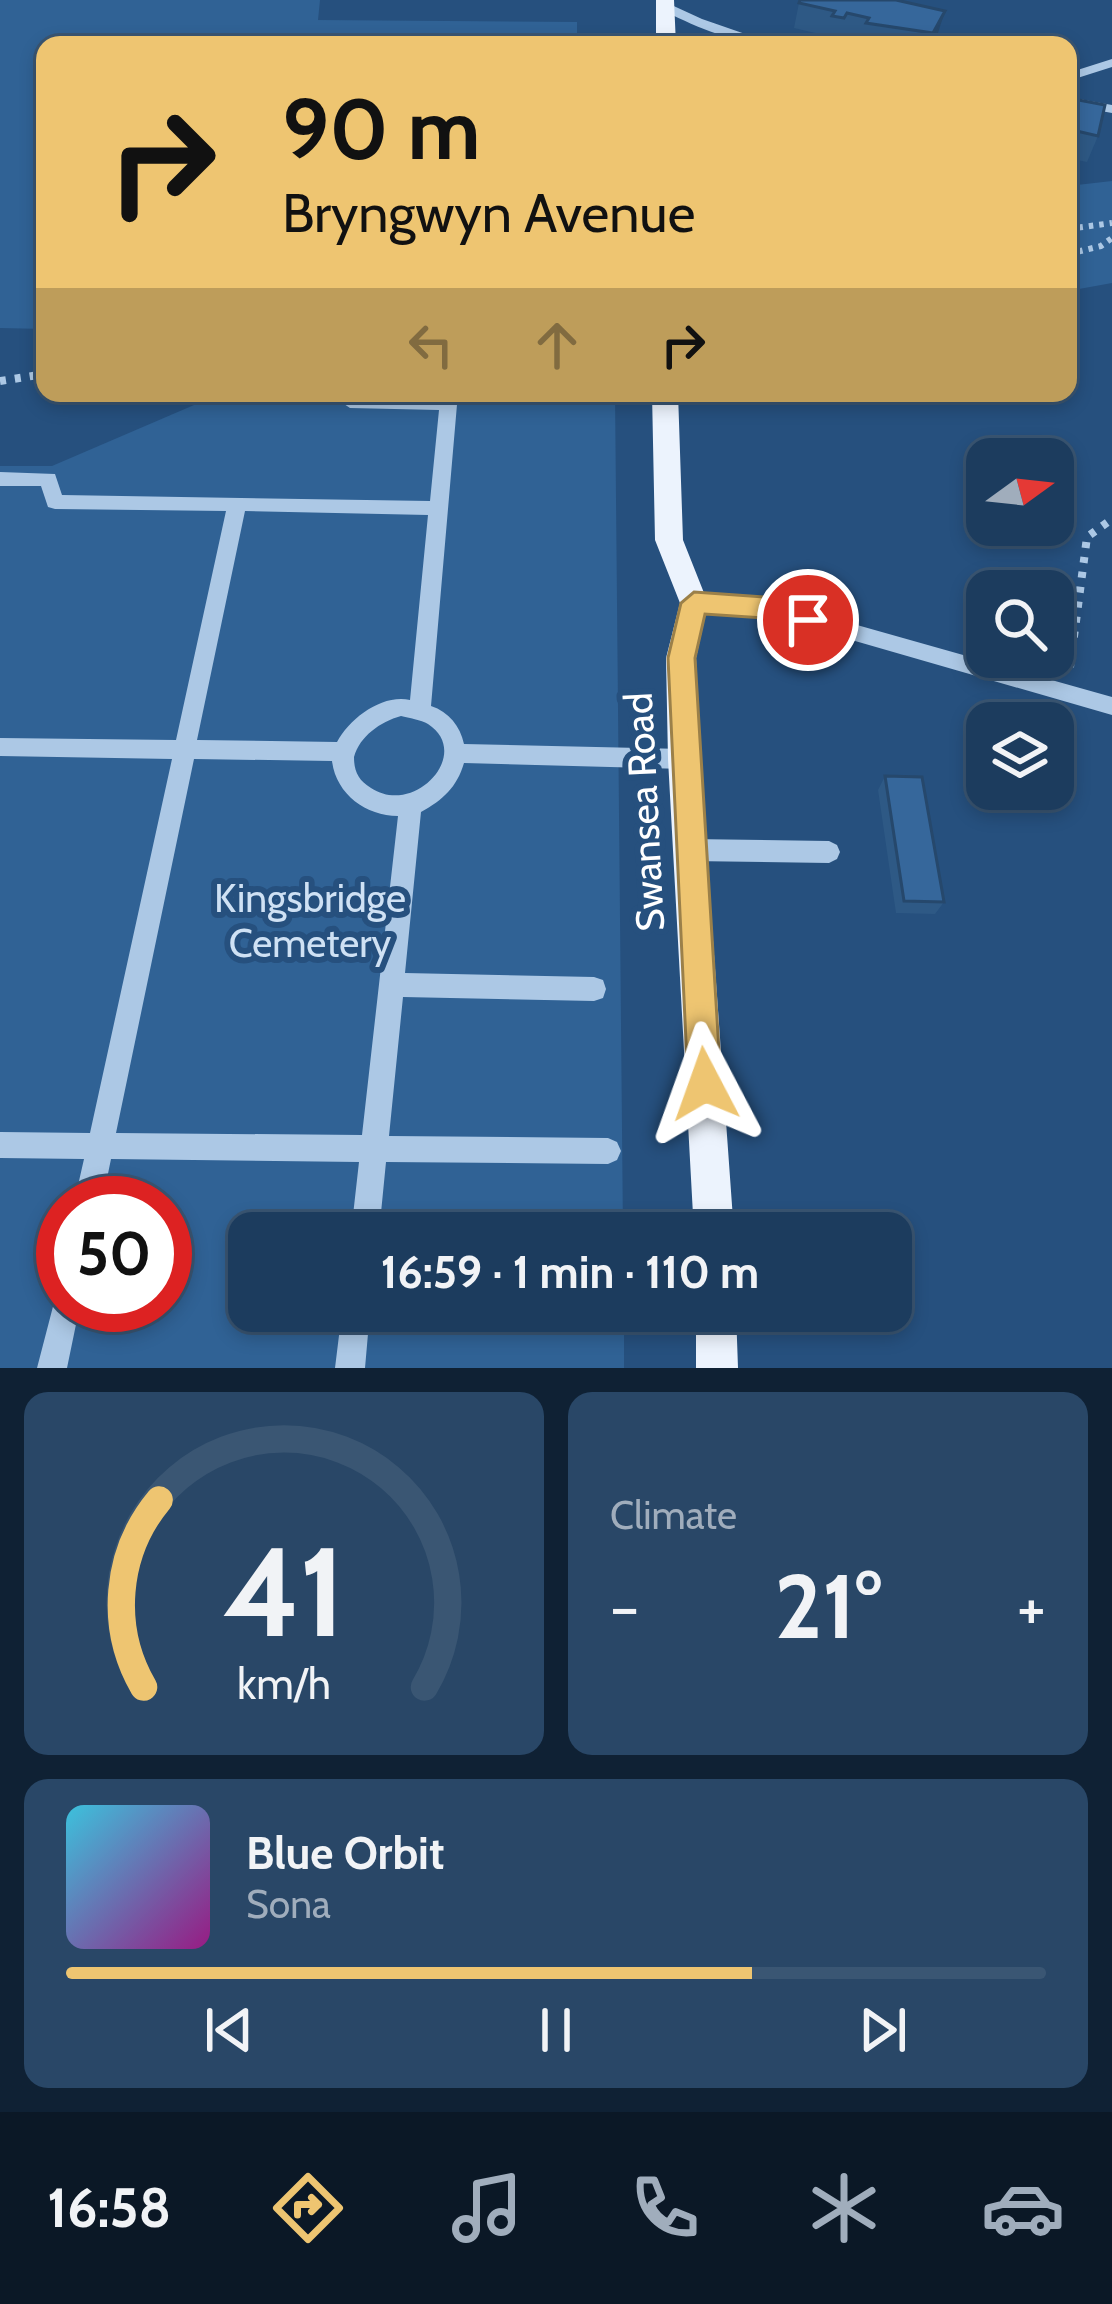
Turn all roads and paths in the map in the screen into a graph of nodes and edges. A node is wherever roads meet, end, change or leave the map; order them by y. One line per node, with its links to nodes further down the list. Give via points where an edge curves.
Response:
1 (665, 3): 2 (main road); 3 (street)
2 (666, 36)
3 (746, 36)
4 (1112, 63): 5 (street)
5 (1077, 74)
6 (1077, 103): 7 (street)
7 (1112, 109)
8 (1112, 223): 9 (path)
9 (1077, 228)
10 (1112, 238): 11 (path)
11 (1077, 252)
12 (36, 375): 13 (path)
13 (0, 381)
14 (449, 402): 18 (street)
15 (664, 402): 20 (main road, via 669,540)
16 (0, 478): 17 (street, via 48,478 55,502)
17 (237, 504): 18 (street); 25 (street)
18 (439, 508): 23 (street)
19 (1112, 520): 21 (path, via 1088,537)
20 (694, 603): 21 (street, via 765,607); 28 (main road, Swansea Road, via 682,658)
21 (1066, 692): 22 (street)
22 (1112, 706)
23 (420, 709): 26 (street, via 364,720); 27 (street, via 447,725)
24 (0, 747): 25 (street)
25 (184, 750): 26 (street); 35 (street)
26 (345, 752): 29 (street, via 347,778 359,793)
27 (457, 753): 28 (street); 29 (street, via 447,782)
28 (684, 759): 30 (main road, Swansea Road)
29 (411, 804): 32 (street)
30 (690, 850): 31 (street); 40 (main road, Swansea Road)
31 (829, 852)
32 (391, 986): 33 (street); 36 (street)
33 (594, 989)
34 (0, 1145): 35 (street)
35 (101, 1147): 36 (street); 38 (street)
36 (374, 1150): 37 (street); 39 (street)
37 (608, 1151)
38 (94, 1176)
39 (367, 1212)
40 (713, 1212)
41 (60, 1332): 44 (street)
42 (354, 1332): 45 (street)
43 (716, 1332): 46 (main road)
44 (52, 1368)
45 (350, 1368)
46 (717, 1368)

